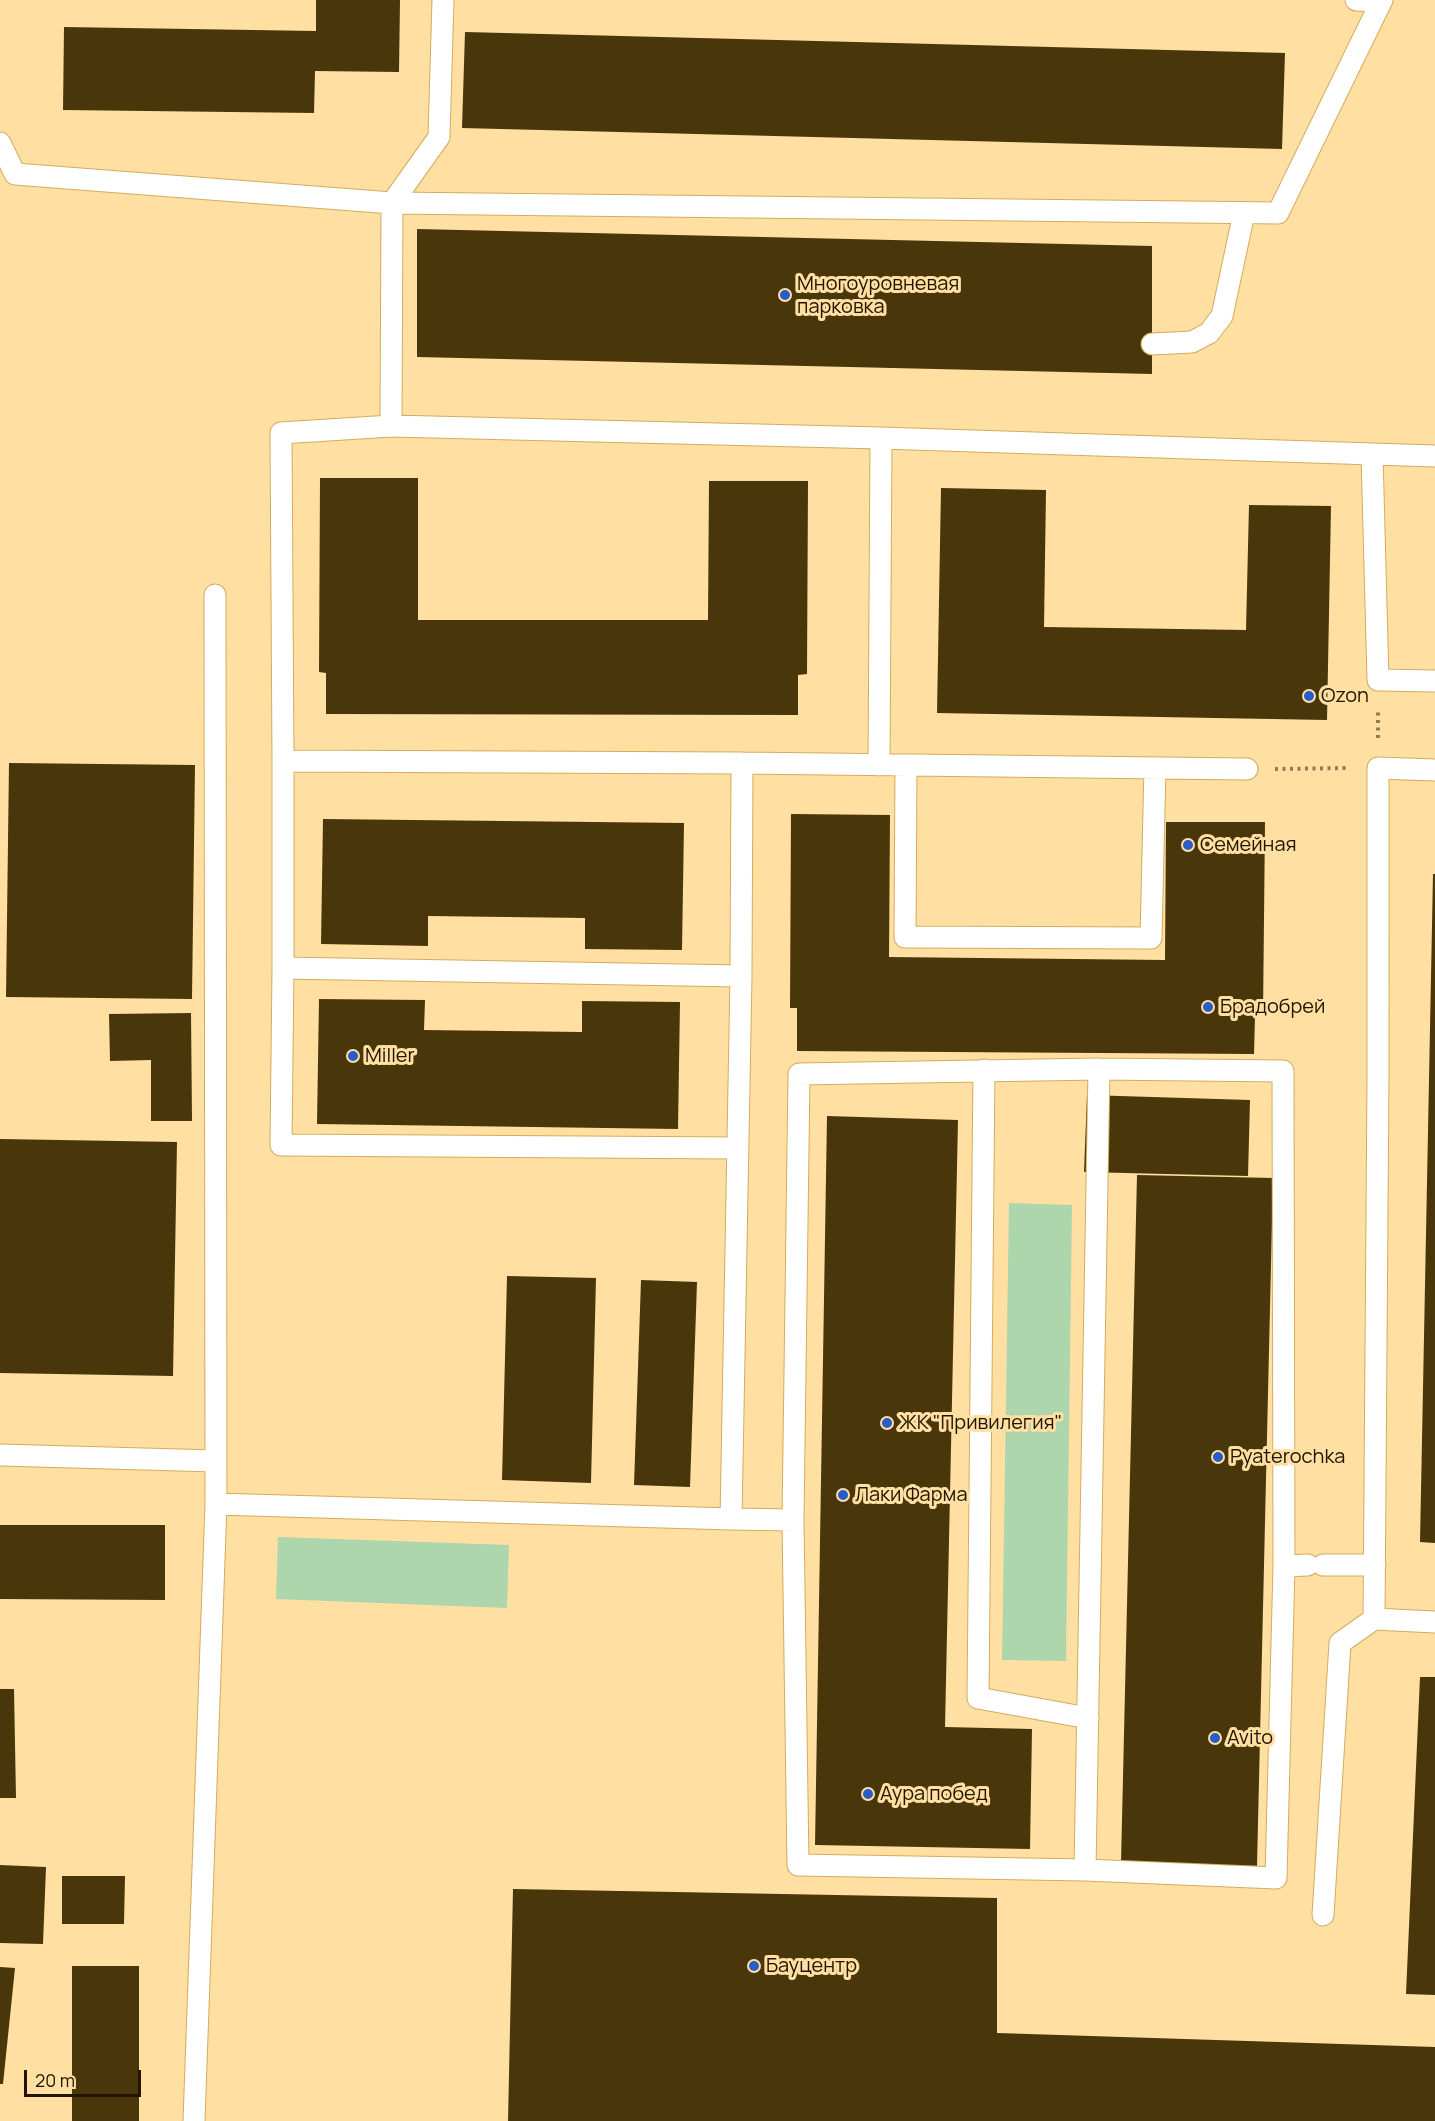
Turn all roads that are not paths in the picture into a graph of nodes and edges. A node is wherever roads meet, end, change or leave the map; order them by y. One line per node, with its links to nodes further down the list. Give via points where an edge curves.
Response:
1 (443, 0): 5 (lane, via 439,137)
2 (1356, 0): 3 (lane)
3 (1382, 0): 6 (lane, via 1278,213)
4 (0, 143): 5 (lane, via 15,174)
5 (392, 203): 6 (lane); 8 (lane)
6 (1244, 213): 7 (lane, via 1222,316 1209,333 1192,342)
7 (1152, 344)
8 (391, 426): 9 (lane); 14 (lane, via 281,433)
9 (880, 438): 10 (lane); 16 (lane)
10 (1372, 454): 11 (lane); 13 (lane, via 1378,680)
11 (1435, 456)
12 (215, 595): 27 (lane)
13 (1435, 681)
14 (283, 761): 15 (lane); 21 (lane)
15 (742, 763): 16 (lane); 22 (lane)
16 (879, 765): 17 (lane)
17 (906, 765): 18 (lane); 18 (lane, via 905,937 1151,938)
18 (1155, 768): 19 (lane)
19 (1248, 769)
20 (1435, 770): 31 (lane, via 1378,768)
21 (283, 968): 22 (lane); 25 (lane, via 281,1144)
22 (741, 976): 25 (lane)
23 (1099, 1069): 24 (lane); 32 (lane, via 1283,1071); 35 (lane)
24 (984, 1070): 30 (lane, via 800,1074); 35 (lane, via 978,1698)
25 (736, 1148): 29 (lane)
26 (0, 1455): 27 (lane)
27 (215, 1461): 28 (lane)
28 (216, 1504): 29 (lane); 38 (lane)
29 (731, 1519): 30 (lane)
30 (793, 1520): 36 (lane, via 798,1865)
31 (1375, 1565): 32 (lane); 33 (lane)
32 (1284, 1566): 36 (lane, via 1276,1878)
33 (1374, 1619): 34 (lane); 37 (lane, via 1340,1643)
34 (1435, 1622)
35 (1088, 1718): 36 (lane)
36 (1085, 1870)
37 (1323, 1915)
38 (194, 2121)

